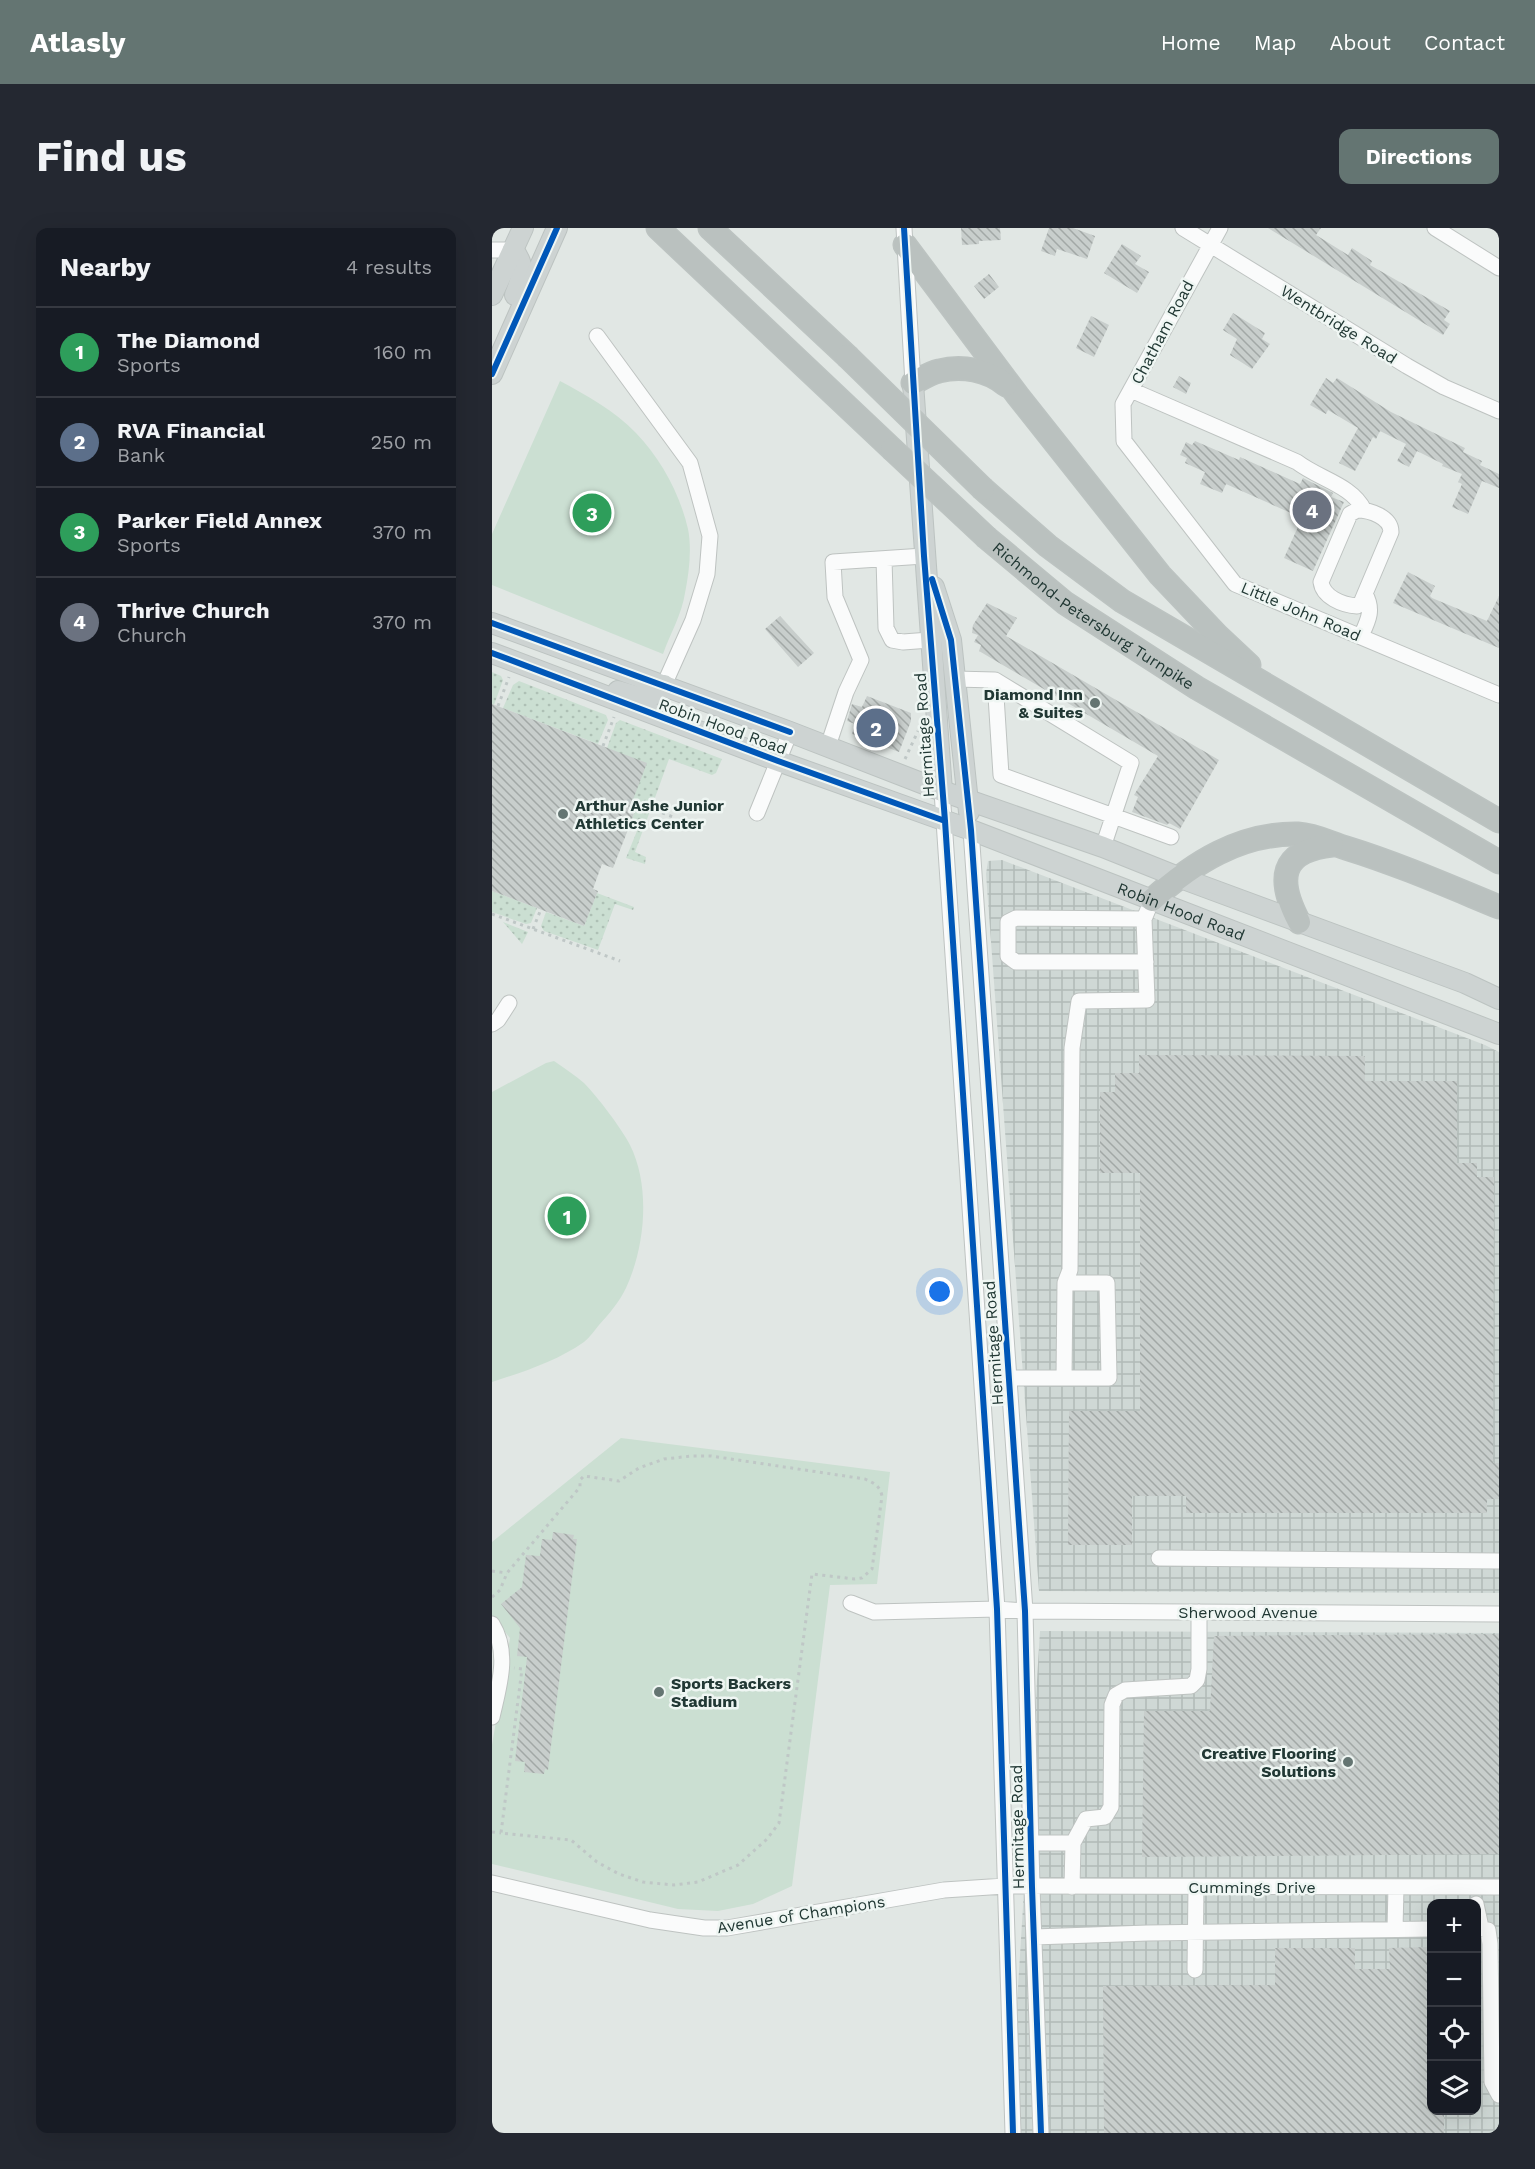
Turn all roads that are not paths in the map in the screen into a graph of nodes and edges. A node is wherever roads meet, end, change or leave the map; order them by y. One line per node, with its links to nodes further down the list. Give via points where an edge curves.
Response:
1 (523, 228): 11 (main road)
2 (557, 228): 16 (main road)
3 (658, 228): 49 (highway, Richmond-Petersburg Turnpike, bridge, via 987,538 1065,603 1197,688)
4 (710, 228): 35 (highway, Richmond-Petersburg Turnpike, bridge, via 982,489 1048,546 1122,601)
5 (1184, 228): 9 (street, Wentbridge Road)
6 (1220, 228): 9 (street, Chatham Road)
7 (1435, 228): 12 (street)
8 (904, 237): 17 (street, Hermitage Road); 19 (highway)
9 (1210, 244): 18 (street, Chatham Road); 20 (street, Wentbridge Road, via 1407,366)
10 (492, 250): 11 (street)
11 (513, 250): 13 (main road); 15 (main road, via 520,258 523,276)
12 (1499, 268)
13 (492, 295)
14 (597, 336): 33 (street, via 690,463 710,536 707,574 693,620)
15 (492, 350)
16 (492, 374)
17 (913, 383): 19 (highway, via 938,371 968,370 998,379); 23 (main road, Hermitage Road)
18 (1131, 390): 21 (street, Chatham Road, via 1123,404); 22 (street, via 1297,462 1352,492)
19 (1018, 396): 35 (highway, via 1160,575 1217,635)
20 (1499, 411)
21 (1125, 441): 27 (street, Little John Road, via 1235,584)
22 (1364, 510): 25 (street, via 1387,520 1391,526); 25 (street, via 1350,514 1321,582 1326,595 1351,605 1361,603)
23 (924, 556): 24 (street); 28 (main road, Hermitage Road); 30 (main road, Hermitage Road, via 951,640)
24 (884, 559): 28 (street, via 886,628 892,640); 37 (street, via 832,562 835,597 861,660)
25 (1365, 594): 27 (street, via 1371,608)
26 (492, 623): 33 (main road, Robin Hood Road)
27 (1361, 636): 34 (street, Little John Road)
28 (930, 640): 39 (main road, Hermitage Road)
29 (492, 653): 32 (main road, Robin Hood Road)
30 (955, 679): 31 (street); 40 (main road, Hermitage Road)
31 (995, 680): 42 (street, via 1001,775); 42 (street, via 1131,763)
32 (563, 681): 33 (main road, via 590,681 650,697); 38 (main road, Robin Hood Road)
33 (664, 685): 36 (main road, Robin Hood Road)
34 (1499, 695)
35 (1284, 696): 44 (highway, Richmond-Petersburg Turnpike)
36 (790, 732): 37 (main road, Robin Hood Road); 38 (street)
37 (828, 747): 39 (main road, Robin Hood Road)
38 (778, 761): 41 (street); 43 (main road, Robin Hood Road)
39 (942, 791): 40 (main road, Robin Hood Road); 43 (street, Hermitage Road)
40 (967, 800): 45 (main road, Hermitage Road); 48 (main road, Robin Hood Road)
41 (757, 813)
42 (1113, 816): 46 (street); 48 (street)
43 (945, 821): 45 (main road, Robin Hood Road); 65 (street, Hermitage Road)
44 (1499, 821)
45 (971, 830): 52 (main road, Robin Hood Road); 60 (street, Hermitage Road)
46 (1171, 837)
47 (1335, 844): 50 (highway, via 1299,834 1249,841 1212,855); 51 (highway, via 1389,861); 53 (highway, via 1313,847 1295,857 1290,865 1288,901)
48 (1103, 847): 50 (main road, Robin Hood Road)
49 (1499, 862)
50 (1178, 877): 52 (highway); 53 (main road, Robin Hood Road)
51 (1499, 907)
52 (1148, 910): 54 (street); 54 (street, via 1016,918 1008,922 1008,956 1016,962); 58 (main road, Robin Hood Road)
53 (1299, 922): 55 (main road, Robin Hood Road)
54 (1146, 962): 59 (street, via 1147,1000 1079,1001 1072,1048 1070,1270)
55 (1499, 999)
56 (509, 1003): 57 (street)
57 (492, 1024)
58 (1499, 1034)
59 (1065, 1283): 61 (street); 61 (street, via 1107,1283 1108,1378)
60 (1009, 1378): 61 (street); 66 (street, Hermitage Road)
61 (1064, 1378)
62 (1159, 1558): 63 (street)
63 (1499, 1561)
64 (850, 1604): 65 (street, Sherwood Avenue, via 874,1612)
65 (997, 1609): 66 (street, Sherwood Avenue); 74 (street, Hermitage Road)
66 (1025, 1611): 67 (street, Sherwood Avenue); 71 (street, Hermitage Road)
67 (1199, 1612): 68 (street, Sherwood Avenue); 72 (street, via 1199,1669 1191,1686 1125,1690 1116,1695 1112,1705 1111,1807 1105,1817 1086,1819)
68 (1499, 1614)
69 (492, 1624): 70 (street, via 503,1653)
70 (492, 1717)
71 (1031, 1843): 72 (street); 75 (street, Hermitage Road)
72 (1073, 1843): 76 (street)
73 (492, 1883): 74 (street, Avenue of Champions, via 650,1920 705,1928 727,1928 944,1890)
74 (1005, 1886): 75 (street, Cummings Drive); 90 (street, Hermitage Road)
75 (1032, 1887): 76 (street, Cummings Drive); 86 (street, Hermitage Road)
76 (1072, 1887): 77 (street, Cummings Drive)
77 (1196, 1887): 78 (street, Cummings Drive); 85 (street)
78 (1396, 1887): 79 (street, Cummings Drive); 83 (street)
79 (1473, 1887): 80 (street, Cummings Drive); 81 (street)
80 (1499, 1887)
81 (1475, 1899)
82 (1481, 1928): 87 (street, via 1488,1930)
83 (1395, 1929): 84 (street); 85 (street)
84 (1427, 1929)
85 (1196, 1932): 86 (street); 88 (street)
86 (1034, 1937): 91 (street, Hermitage Road)
87 (1495, 1961): 89 (street, via 1492,2082)
88 (1195, 1970)
89 (1499, 2095)
90 (1013, 2133)
91 (1041, 2133)

